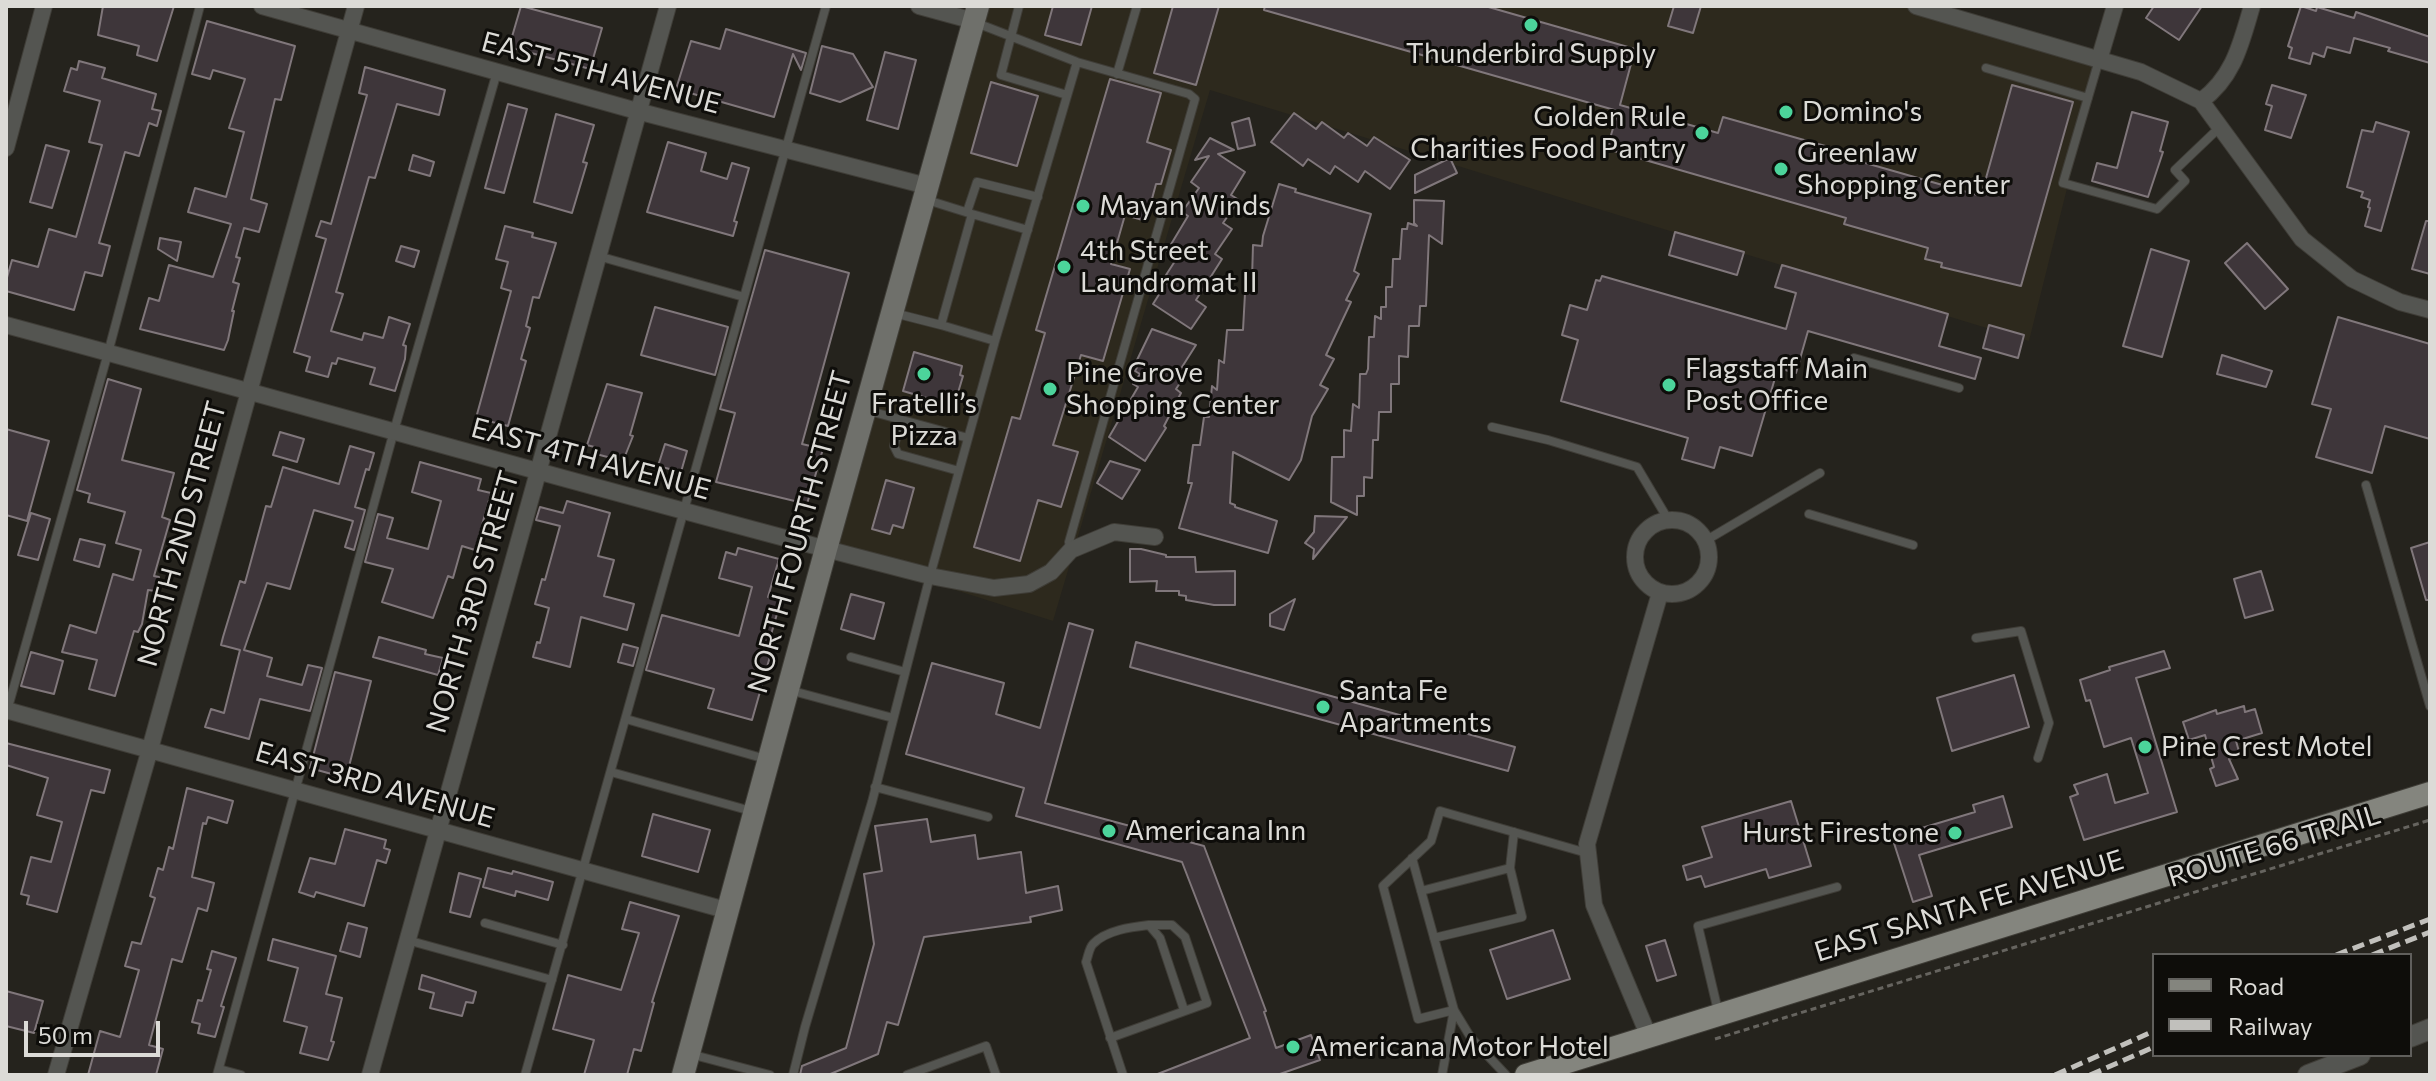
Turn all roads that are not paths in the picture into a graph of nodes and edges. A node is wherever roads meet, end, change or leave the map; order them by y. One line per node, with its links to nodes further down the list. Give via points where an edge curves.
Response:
1 (44, 6): 26 (street)
2 (200, 6): 39 (lane)
3 (262, 6): 14 (street, EAST 5TH AVENUE)
4 (356, 6): 14 (street, NORTH 2ND STREET)
5 (668, 6): 24 (street, NORTH 3RD STREET)
6 (826, 6): 27 (lane)
7 (919, 6): 13 (street)
8 (1019, 6): 15 (lane)
9 (1137, 6): 20 (lane)
10 (1918, 6): 16 (street)
11 (2115, 6): 16 (street)
12 (2252, 6): 23 (street, via 2238,52 2218,89)
13 (976, 14): 15 (lane); 28 (main road, NORTH FOURTH STREET)
14 (349, 30): 19 (street, EAST 5TH AVENUE); 42 (street, NORTH 2ND STREET)
15 (1010, 35): 17 (lane); 21 (lane, via 1001,75)
16 (2099, 60): 22 (lane); 23 (street, via 2141,72)
17 (1077, 62): 20 (lane); 21 (lane)
18 (1986, 68): 22 (lane)
19 (497, 72): 24 (street, EAST 5TH AVENUE); 46 (lane)
20 (1117, 74): 59 (lane, via 1189,94 1195,106 1069,542)
21 (1067, 95): 29 (lane)
22 (2088, 98): 25 (lane, via 2063,183 2157,209 2185,181 2175,170)
23 (2201, 101): 25 (street)
24 (637, 111): 27 (street, EAST 5TH AVENUE); 32 (street, NORTH 3RD STREET)
25 (2220, 127): 34 (street, via 2302,239 2352,279)
26 (6, 148)
27 (785, 149): 28 (street, EAST 5TH AVENUE); 33 (lane)
28 (925, 193): 30 (lane); 35 (main road, NORTH FOURTH STREET)
29 (1038, 197): 30 (lane, via 977,182); 31 (lane)
30 (970, 213): 31 (lane); 37 (lane)
31 (1028, 230): 38 (lane)
32 (597, 256): 33 (lane); 49 (street, NORTH 3RD STREET)
33 (744, 297): 52 (lane)
34 (2430, 310)
35 (892, 312): 37 (lane); 43 (main road, NORTH FOURTH STREET)
36 (6, 325): 39 (street, EAST 4TH AVENUE)
37 (941, 325): 38 (lane)
38 (995, 341): 47 (lane)
39 (108, 353): 42 (street, EAST 4TH AVENUE); 67 (lane)
40 (1854, 358): 41 (lane)
41 (1959, 388)
42 (249, 390): 46 (street, EAST 4TH AVENUE); 70 (street, NORTH 2ND STREET)
43 (865, 410): 44 (lane); 58 (main road, NORTH FOURTH STREET)
44 (901, 420): 47 (lane); 48 (lane, via 894,446 898,454)
45 (1492, 427): 54 (lane, via 1637,467)
46 (394, 431): 49 (street, EAST 4TH AVENUE); 75 (lane)
47 (968, 438): 48 (lane)
48 (959, 471): 60 (lane)
49 (537, 473): 52 (street, EAST 4TH AVENUE); 79 (street, NORTH 3RD STREET)
50 (1820, 473): 56 (lane)
51 (2366, 485): 66 (lane)
52 (684, 512): 58 (street, EAST 4TH AVENUE); 69 (lane)
53 (1809, 514): 57 (lane)
54 (1669, 521): 56 (street, via 1690,525); 61 (street, via 1647,530 1635,553 1640,577)
55 (1155, 537): 59 (street, EAST 4TH AVENUE, via 1114,532)
56 (1705, 541): 61 (street, via 1708,565 1696,586 1673,595)
57 (1913, 545)
58 (826, 549): 60 (street, EAST 4TH AVENUE); 65 (main road, NORTH FOURTH STREET)
59 (1071, 550): 60 (street, EAST 4TH AVENUE, via 1051,572 1029,584 994,588)
60 (930, 576): 64 (lane)
61 (1660, 593): 81 (street)
62 (1976, 638): 71 (lane, via 2021,631 2049,723)
63 (851, 657): 64 (lane)
64 (905, 672): 68 (lane)
65 (788, 690): 68 (lane); 72 (main road, NORTH FOURTH STREET)
66 (2430, 706)
67 (6, 712): 70 (street, EAST 3RD AVENUE)
68 (893, 718): 74 (lane)
69 (626, 719): 72 (lane); 73 (lane)
70 (150, 749): 75 (street, EAST 3RD AVENUE); 102 (street, NORTH 2ND STREET)
71 (2038, 758)
72 (769, 761): 77 (main road, NORTH FOURTH STREET)
73 (611, 772): 77 (lane); 84 (lane)
74 (875, 787): 78 (lane); 107 (lane)
75 (294, 790): 79 (street, EAST 3RD AVENUE); 101 (lane)
76 (2430, 793): 96 (main road, EAST SANTA FE AVENUE)
77 (756, 812): 87 (main road, NORTH FOURTH STREET)
78 (988, 817)
79 (437, 830): 84 (street, EAST 3RD AVENUE); 91 (street, NORTH 3RD STREET)
80 (1514, 832): 81 (lane); 82 (lane, via 1440,811 1431,841); 83 (lane)
81 (1588, 853): 97 (street, via 1594,905)
82 (1412, 858): 86 (lane); 95 (lane, via 1383,886 1418,1019)
83 (1510, 868): 86 (lane); 90 (lane, via 1522,917)
84 (584, 871): 87 (street, EAST 3RD AVENUE); 92 (lane)
85 (1837, 887): 96 (lane, via 1698,926)
86 (1421, 891): 90 (lane)
87 (729, 911): 100 (main road, NORTH FOURTH STREET)
88 (485, 923): 92 (lane)
89 (1149, 925): 94 (lane, via 1160,938); 94 (lane, via 1172,925 1185,937 1207,1003); 98 (lane, via 1106,935 1092,945 1086,962)
90 (1434, 938): 95 (lane)
91 (407, 940): 93 (lane); 104 (street, NORTH 3RD STREET)
92 (563, 945): 93 (lane)
93 (552, 980): 105 (lane)
94 (1184, 1010): 98 (lane)
95 (1454, 1010): 111 (lane); 112 (lane, via 1471,1038)
96 (1719, 1016): 97 (main road, EAST SANTA FE AVENUE)
97 (1649, 1037): 113 (main road, EAST SANTA FE AVENUE)
98 (1110, 1038): 110 (lane)
99 (2355, 1057): 114 (street)
100 (686, 1064): 106 (lane)
101 (218, 1072): 103 (lane)
102 (56, 1075)
103 (241, 1075)
104 (370, 1075)
105 (525, 1075)
106 (770, 1075)
107 (793, 1075)
108 (907, 1075): 109 (lane, via 986,1046)
109 (996, 1075)
110 (1123, 1075)
111 (1442, 1075)
112 (1506, 1075)
113 (1526, 1075)
114 (2308, 1075)

